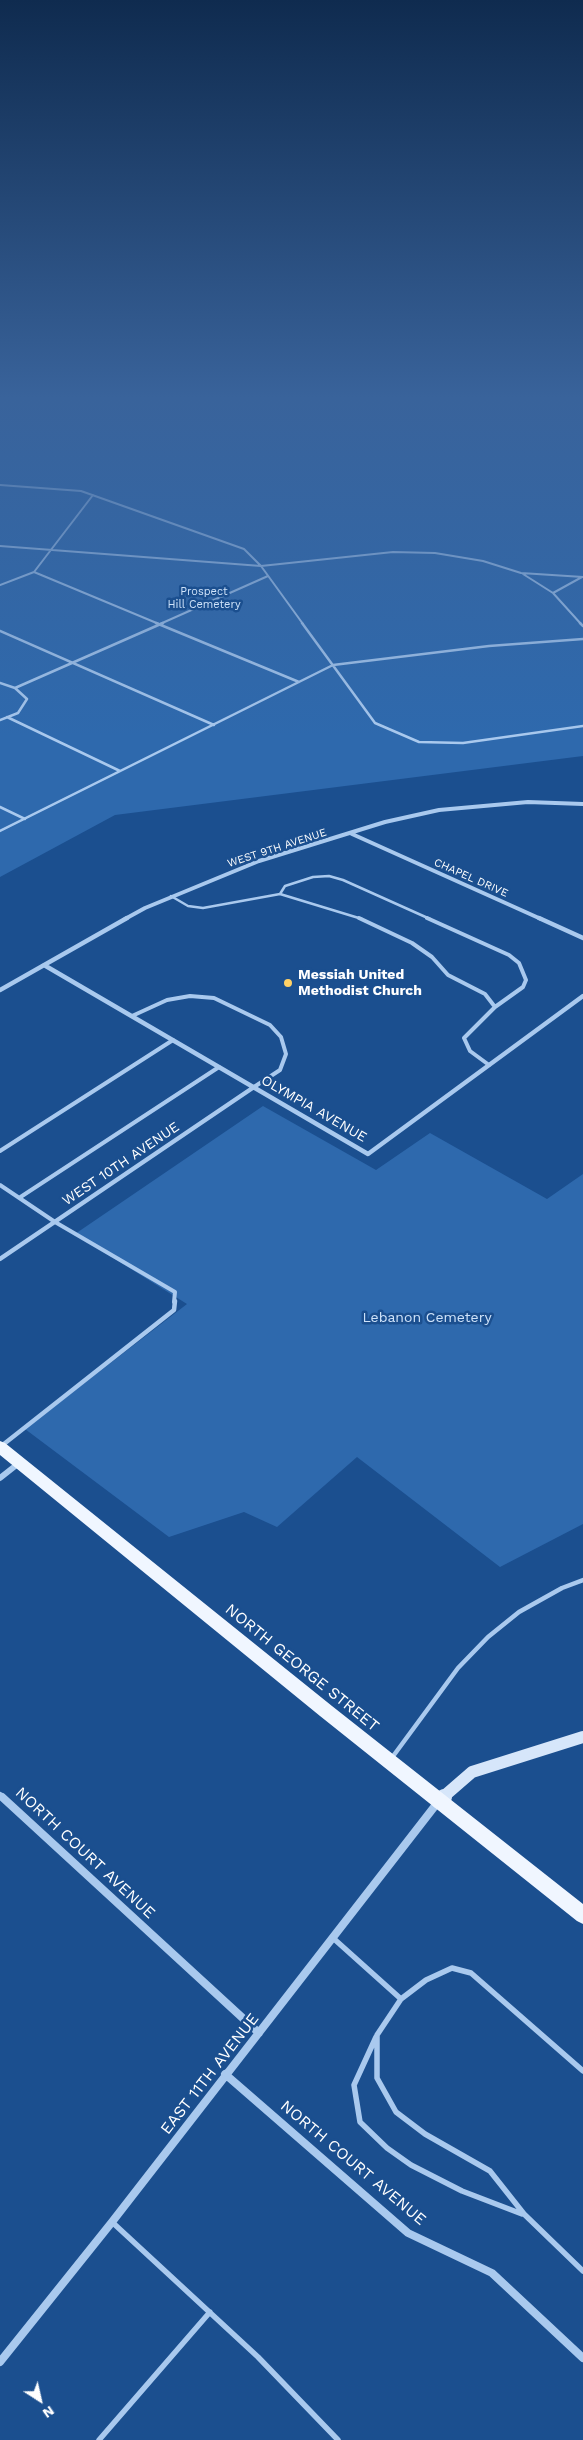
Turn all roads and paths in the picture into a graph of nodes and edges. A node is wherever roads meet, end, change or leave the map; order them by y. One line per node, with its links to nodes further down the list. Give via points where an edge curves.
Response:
1 (82, 509): 4 (lane)
2 (132, 509): 5 (lane, via 244,549)
3 (0, 546): 4 (lane)
4 (50, 550): 5 (lane); 6 (lane)
5 (261, 566): 7 (lane, via 393,552 483,561); 8 (lane)
6 (34, 572): 10 (lane); 12 (lane)
7 (521, 573): 9 (lane); 11 (lane)
8 (268, 576): 12 (lane); 17 (lane)
9 (583, 577): 11 (lane)
10 (0, 585)
11 (553, 594): 13 (lane)
12 (160, 624): 16 (lane); 18 (lane)
13 (583, 626)
14 (0, 630): 16 (lane)
15 (583, 639): 17 (lane, via 489,646)
16 (72, 662): 20 (lane); 23 (lane)
17 (333, 666): 18 (lane); 24 (lane, via 374,722 419,742 464,743)
18 (299, 682): 23 (lane)
19 (0, 684): 20 (lane)
20 (15, 688): 21 (lane, via 27,699 18,713)
21 (7, 717): 22 (lane); 25 (lane)
22 (0, 720)
23 (214, 725): 25 (lane)
24 (583, 726)
25 (121, 771): 28 (lane)
26 (583, 804): 30 (street, WEST 9TH AVENUE, via 528,802 439,810 385,822)
27 (0, 807): 28 (lane)
28 (25, 819): 29 (lane)
29 (0, 831)
30 (352, 834): 32 (street, WEST 9TH AVENUE, via 259,861); 33 (street, CHAPEL DRIVE)
31 (280, 894): 32 (lane, via 203,908 188,906); 37 (lane, via 357,917 412,943 448,974 485,994); 37 (lane, via 285,886 313,877 329,876 509,955 519,963 526,980 523,987)
32 (171, 896): 34 (street, WEST 9TH AVENUE)
33 (583, 938)
34 (44, 965): 35 (street, WEST 9TH AVENUE); 38 (street, OLYMPIA AVENUE)
35 (0, 990)
36 (583, 996): 40 (street, OLYMPIA AVENUE)
37 (494, 1007): 40 (lane, via 464,1038 470,1050)
38 (132, 1016): 39 (street, OLYMPIA AVENUE); 42 (lane, via 167,1000 190,996 214,998 270,1025 281,1037 286,1054 280,1070)
39 (173, 1040): 41 (street, OLYMPIA AVENUE); 43 (lane)
40 (489, 1065): 42 (street, OLYMPIA AVENUE, via 368,1154)
41 (219, 1067): 42 (street, OLYMPIA AVENUE); 45 (lane)
42 (254, 1088): 46 (street, WEST 10TH AVENUE)
43 (0, 1151)
44 (0, 1185): 45 (lane)
45 (19, 1198): 46 (lane)
46 (55, 1222): 47 (street, WEST 10TH AVENUE); 48 (lane, via 175,1292 174,1310)
47 (0, 1259)
48 (0, 1447): 49 (main road, NORTH GEORGE STREET)
49 (20, 1463): 50 (street); 53 (main road, NORTH GEORGE STREET)
50 (0, 1478)
51 (583, 1580): 53 (lane, via 520,1612 488,1637 458,1668)
52 (583, 1737): 55 (street, via 472,1772)
53 (389, 1761): 55 (main road, NORTH GEORGE STREET)
54 (0, 1795): 59 (street, NORTH COURT AVENUE)
55 (439, 1801): 56 (main road, NORTH GEORGE STREET); 57 (street, EAST 11TH AVENUE)
56 (583, 1915)
57 (333, 1938): 58 (lane); 59 (street, EAST 11TH AVENUE)
58 (401, 1999): 60 (lane); 61 (lane, via 426,1980 452,1968 471,1973)
59 (259, 2034): 62 (street, EAST 11TH AVENUE)
60 (377, 2035): 63 (lane, via 377,2078 396,2112 425,2134 490,2171); 63 (lane, via 354,2085 360,2122 387,2148 411,2164 462,2191)
61 (583, 2071)
62 (225, 2074): 64 (street, EAST 11TH AVENUE); 67 (street, NORTH COURT AVENUE, via 408,2233 492,2273)
63 (524, 2214): 65 (lane)
64 (112, 2222): 66 (lane); 68 (street, EAST 11TH AVENUE)
65 (583, 2271)
66 (210, 2312): 69 (lane); 70 (lane)
67 (583, 2358)
68 (0, 2362)
69 (99, 2440)
70 (338, 2440)

